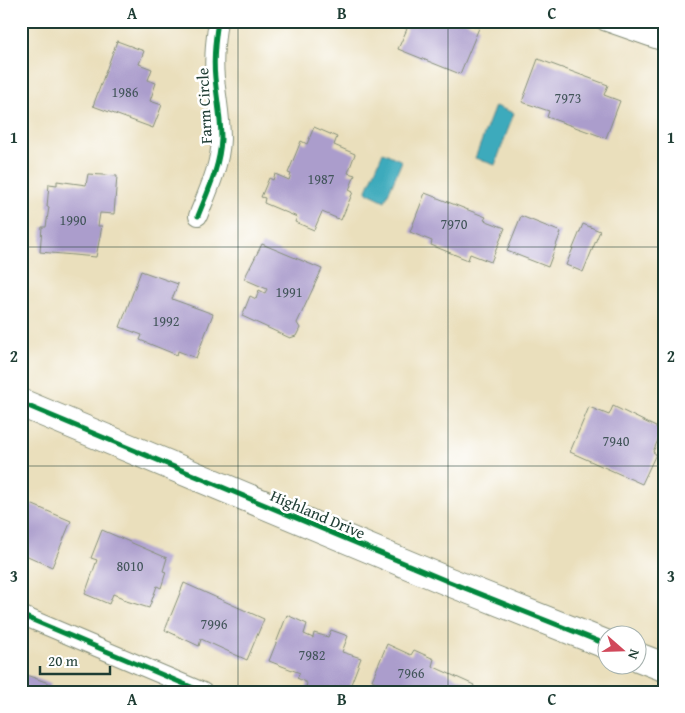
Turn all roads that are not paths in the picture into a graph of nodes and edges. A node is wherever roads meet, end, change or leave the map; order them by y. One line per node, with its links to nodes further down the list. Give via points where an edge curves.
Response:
1 (218, 21): 4 (street, Farm Circle, via 214,70 221,141 216,171)
2 (604, 21): 3 (street)
3 (664, 42)
4 (198, 216)
5 (21, 403): 7 (main road, Highland Drive)
6 (21, 615): 10 (street)
7 (598, 641)
8 (648, 661): 9 (main road)
9 (664, 667)
10 (203, 692)

